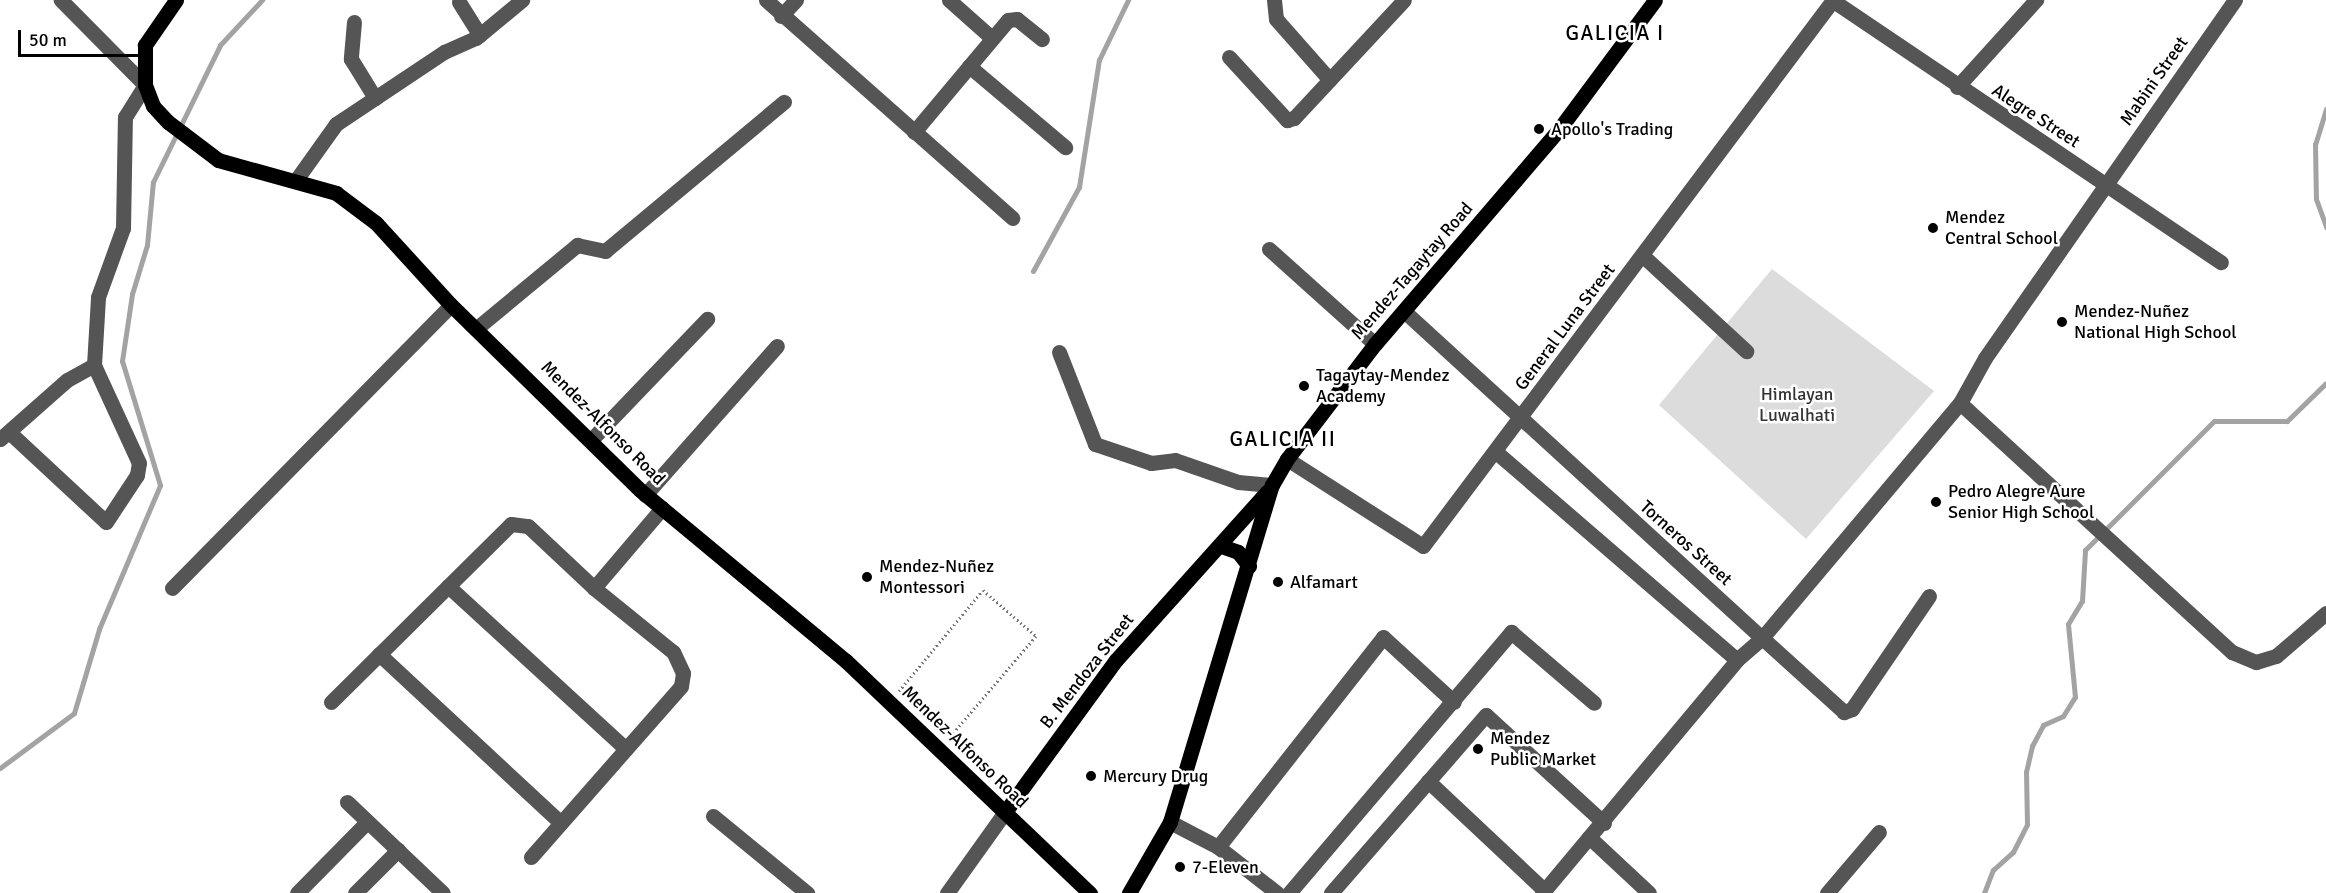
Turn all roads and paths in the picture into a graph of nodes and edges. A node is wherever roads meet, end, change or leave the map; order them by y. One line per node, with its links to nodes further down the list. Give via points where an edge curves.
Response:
1 (61, 0): 22 (street)
2 (176, 0): 22 (main road, Mendez-Alfonso Road, via 145,45)
3 (522, 0): 16 (street)
4 (766, 0): 14 (street)
5 (796, 0): 14 (street)
6 (950, 0): 17 (street)
7 (1274, 0): 21 (street, via 1276,19)
8 (1404, 0): 21 (street)
9 (1655, 0): 35 (main road, Mendez-Tagaytay Road, via 1560,128)
10 (1832, 0): 23 (street, Alegre Street); 32 (street, General Luna Street)
11 (2036, 0): 23 (street)
12 (2235, 0): 29 (street, Mabini Street)
13 (459, 2): 16 (street)
14 (781, 16): 26 (street)
15 (354, 22): 24 (street, via 351,59)
16 (480, 35): 24 (street)
17 (992, 38): 18 (street, via 1011,18); 20 (street)
18 (1042, 39)
19 (1229, 57): 21 (street, via 1287,120 1314,102)
20 (969, 66): 26 (street); 27 (street)
21 (1330, 80)
22 (145, 85): 28 (main road, Mendez-Alfonso Road, via 153,106 168,122 218,160); 42 (street, via 125,117 123,228 98,297)
23 (1957, 87): 29 (street, Alegre Street)
24 (375, 98): 28 (street, via 336,124)
25 (784, 102): 37 (street, via 605,251 577,245)
26 (914, 132): 30 (street)
27 (1065, 147)
28 (296, 180): 34 (main road, Mendez-Alfonso Road, via 336,193 376,223)
29 (2105, 185): 33 (street, Alegre Street); 43 (street, Mabini Street)
30 (1012, 218)
31 (1269, 249): 38 (street)
32 (1642, 255): 40 (street); 44 (street, General Luna Street)
33 (2221, 262)
34 (451, 305): 37 (main road, Mendez-Alfonso Road); 55 (street)
35 (1405, 312): 38 (main road, Mendez-Tagaytay Road); 44 (street, Torneros Street)
36 (707, 319): 46 (street)
37 (478, 327): 46 (main road, Mendez-Alfonso Road)
38 (1375, 344): 48 (main road, Mendez-Tagaytay Road)
39 (777, 346): 50 (street)
40 (1746, 351)
41 (1059, 352): 49 (street, via 1095,444 1151,463 1175,460 1238,482)
42 (94, 365): 45 (street, via 67,380); 45 (street, via 139,463 106,522)
43 (1960, 403): 58 (street, via 2136,561 2212,636 2256,662 2294,645); 59 (street, Mabini Street)
44 (1521, 418): 47 (street, General Luna Street); 59 (street, Torneros Street)
45 (5, 436)
46 (591, 440): 50 (main road, Mendez-Alfonso Road)
47 (1497, 452): 48 (street, General Luna Street, via 1423,546); 61 (street)
48 (1287, 459): 49 (main road, Mendez-Tagaytay Road)
49 (1272, 485): 52 (main road, B. Mendoza Street); 53 (main road, Mendez-Tagaytay Road)
50 (645, 495): 51 (main road, Mendez-Alfonso Road)
51 (662, 508): 56 (street); 62 (main road, Mendez-Alfonso Road)
52 (1221, 546): 53 (main road, via 1238,552); 70 (main road, B. Mendoza Street, via 1116,660)
53 (1249, 566): 73 (main road, Mendez-Tagaytay Road)
54 (448, 586): 56 (street, via 511,524 528,526); 60 (street); 67 (street)
55 (172, 588)
56 (594, 588): 67 (street, via 673,652 683,673 681,686)
57 (1929, 596): 59 (street, Torneros Street, via 1852,709 1844,712)
58 (2326, 613)
59 (1762, 638): 61 (street)
60 (380, 654): 63 (street); 74 (street)
61 (1737, 660): 75 (street)
62 (890, 701): 66 (main road, Mendez-Alfonso Road); 66 (path, via 983,590 1036,636)
63 (331, 702)
64 (1454, 702): 65 (street, via 1511,632); 78 (street, via 1383,637); 90 (street)
65 (1594, 703)
66 (940, 748): 70 (main road, Mendez-Alfonso Road)
67 (626, 749): 74 (street)
68 (1428, 781): 75 (street, via 1486,715); 81 (street); 91 (street)
69 (347, 802): 72 (street)
70 (1005, 812): 86 (street, B. Mendoza Street); 87 (main road, Mendez-Alfonso Road)
71 (713, 816): 85 (street)
72 (367, 822): 79 (street); 82 (street)
73 (1170, 822): 78 (street); 88 (main road, Mendez-Tagaytay Road)
74 (561, 823): 80 (street)
75 (1604, 823): 77 (street)
76 (1879, 832): 93 (street)
77 (1590, 837): 81 (street); 92 (street)
78 (1218, 847): 89 (street)
79 (398, 850): 83 (street); 84 (street)
80 (531, 857)
81 (1543, 892)
82 (297, 893)
83 (355, 893)
84 (443, 893)
85 (807, 893)
86 (947, 893)
87 (1090, 893)
88 (1129, 893)
89 (1277, 893)
90 (1289, 893)
91 (1331, 893)
92 (1650, 893)
93 (1827, 893)

